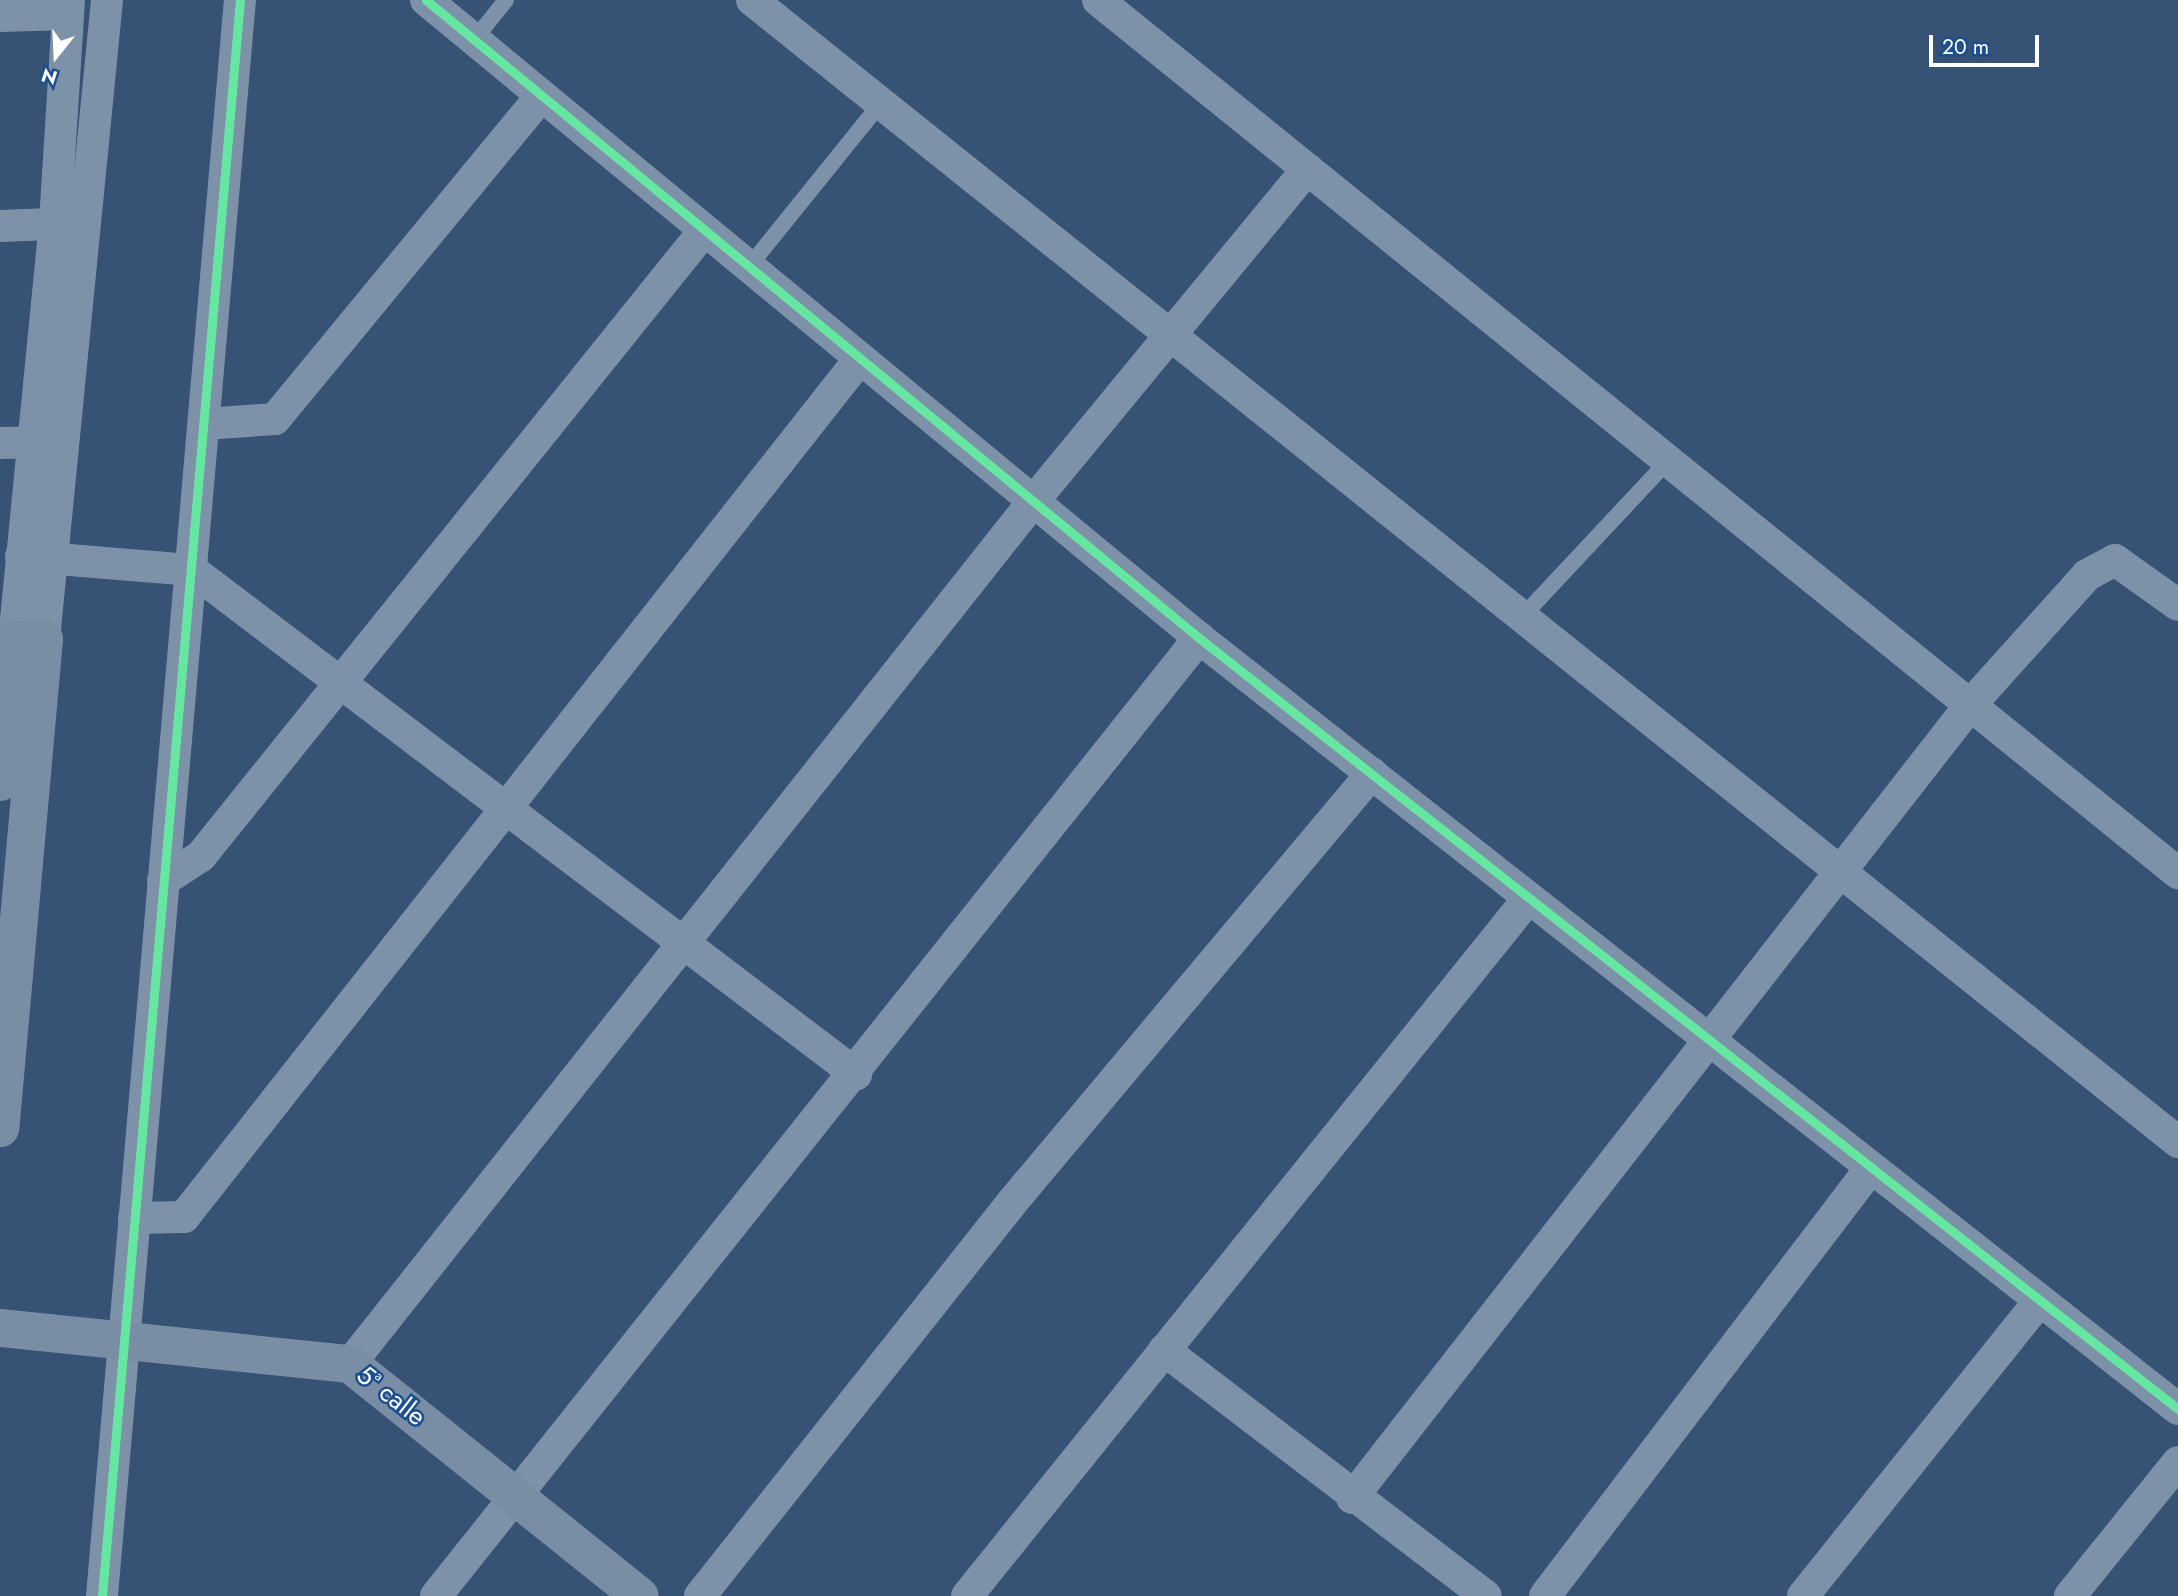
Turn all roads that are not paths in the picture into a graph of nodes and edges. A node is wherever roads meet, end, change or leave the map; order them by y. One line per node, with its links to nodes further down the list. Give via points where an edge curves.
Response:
1 (107, 0): 14 (street)
2 (240, 0): 20 (street)
3 (426, 0): 9 (street)
4 (506, 0): 9 (lane)
5 (752, 0): 11 (street)
6 (1098, 0): 12 (street)
7 (69, 7): 8 (street); 13 (street)
8 (0, 16)
9 (474, 40): 10 (street)
10 (541, 96): 16 (street); 20 (street, via 275,419)
11 (880, 104): 17 (lane); 18 (street)
12 (1307, 169): 18 (street); 24 (street)
13 (55, 222): 14 (street); 15 (street); 21 (street)
14 (86, 223): 22 (street)
15 (0, 226)
16 (703, 232): 17 (street); 33 (street)
17 (747, 269): 19 (street)
18 (1172, 334): 25 (street); 29 (street)
19 (858, 361): 25 (street); 37 (street)
20 (204, 424): 27 (street)
21 (31, 442): 22 (street); 23 (street); 26 (street)
22 (65, 442): 26 (street)
23 (0, 443)
24 (1669, 460): 29 (lane); 34 (street)
25 (1032, 503): 30 (street); 42 (street)
26 (37, 557): 27 (street); 31 (street)
27 (192, 570): 33 (street); 40 (street)
28 (2178, 605): 34 (street, via 2115,560 2087,576)
29 (1521, 618): 38 (street)
30 (1199, 638): 35 (street); 44 (street)
31 (19, 640): 32 (street)
32 (17, 678): 36 (street); 45 (street)
33 (345, 681): 37 (street); 40 (street, via 201,856)
34 (1971, 704): 38 (street); 39 (street)
35 (1372, 773): 41 (street); 61 (street, via 1014,1200)
36 (0, 782)
37 (508, 811): 42 (street); 48 (street, via 184,1217)
38 (1845, 871): 43 (street); 46 (street)
39 (2178, 873)
40 (163, 881): 48 (street)
41 (1528, 899): 43 (street); 52 (street)
42 (683, 945): 44 (street); 53 (street)
43 (1708, 1042): 47 (street); 57 (street)
44 (856, 1074): 56 (street)
45 (1, 1113)
46 (2178, 1142)
47 (1870, 1168): 49 (street); 64 (street)
48 (134, 1218): 51 (street)
49 (2039, 1301): 54 (street); 65 (street)
50 (0, 1328): 51 (street, 5ª calle)
51 (125, 1339): 53 (street, 5ª calle); 58 (street)
52 (1164, 1350): 57 (street); 62 (street)
53 (350, 1364): 56 (street, 5ª calle)
54 (2178, 1409)
55 (2178, 1462): 66 (street)
56 (516, 1497): 59 (street); 60 (street, 5ª calle)
57 (1352, 1498): 63 (street)
58 (102, 1596)
59 (436, 1596)
60 (640, 1596)
61 (700, 1596)
62 (967, 1596)
63 (1486, 1596)
64 (1545, 1596)
65 (1802, 1596)
66 (2070, 1596)

